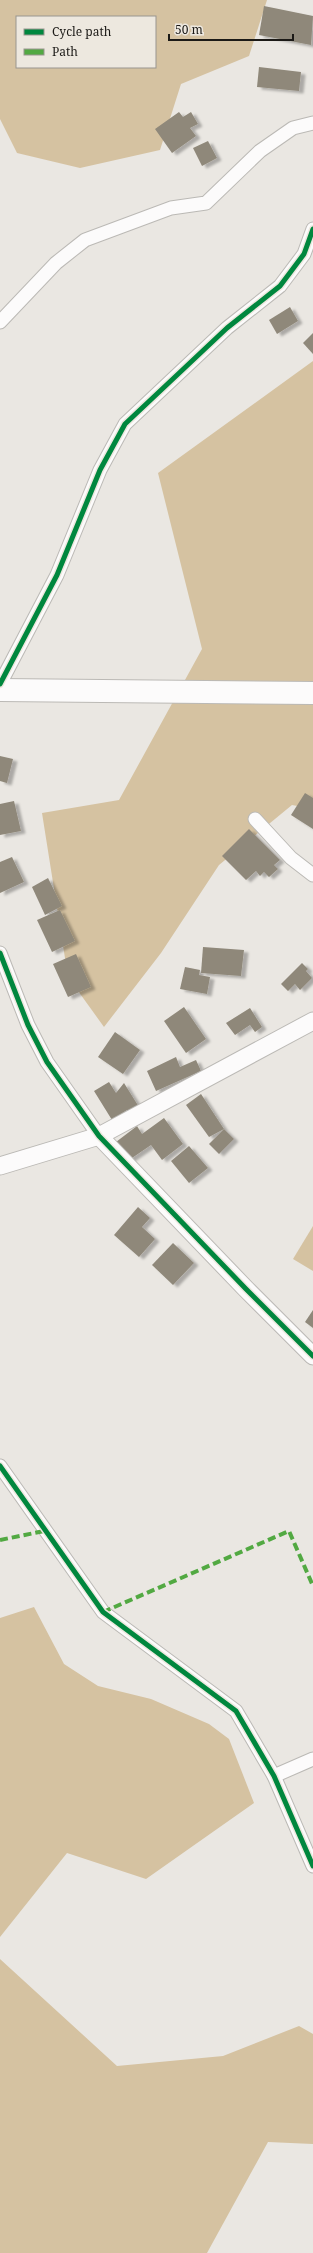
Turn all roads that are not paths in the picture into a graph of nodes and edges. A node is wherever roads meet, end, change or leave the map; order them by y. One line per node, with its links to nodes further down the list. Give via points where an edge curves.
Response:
1 (313, 123): 3 (street, via 293,128 260,151 206,203 171,208 85,240 56,263)
2 (313, 229): 4 (street, via 304,254 280,286 227,328 125,424 100,470 57,575)
3 (0, 322)
4 (0, 684)
5 (0, 690): 6 (highway)
6 (313, 693)
7 (255, 819): 8 (street, via 291,858)
8 (313, 875)
9 (0, 953): 11 (street, via 28,1025 47,1062)
10 (313, 1021): 11 (street)
11 (99, 1136): 12 (street); 13 (street)
12 (0, 1166)
13 (313, 1356)
14 (0, 1466): 16 (street, via 103,1612 236,1711)
15 (313, 1759): 16 (street)
16 (274, 1776): 17 (street)
17 (313, 1866)

